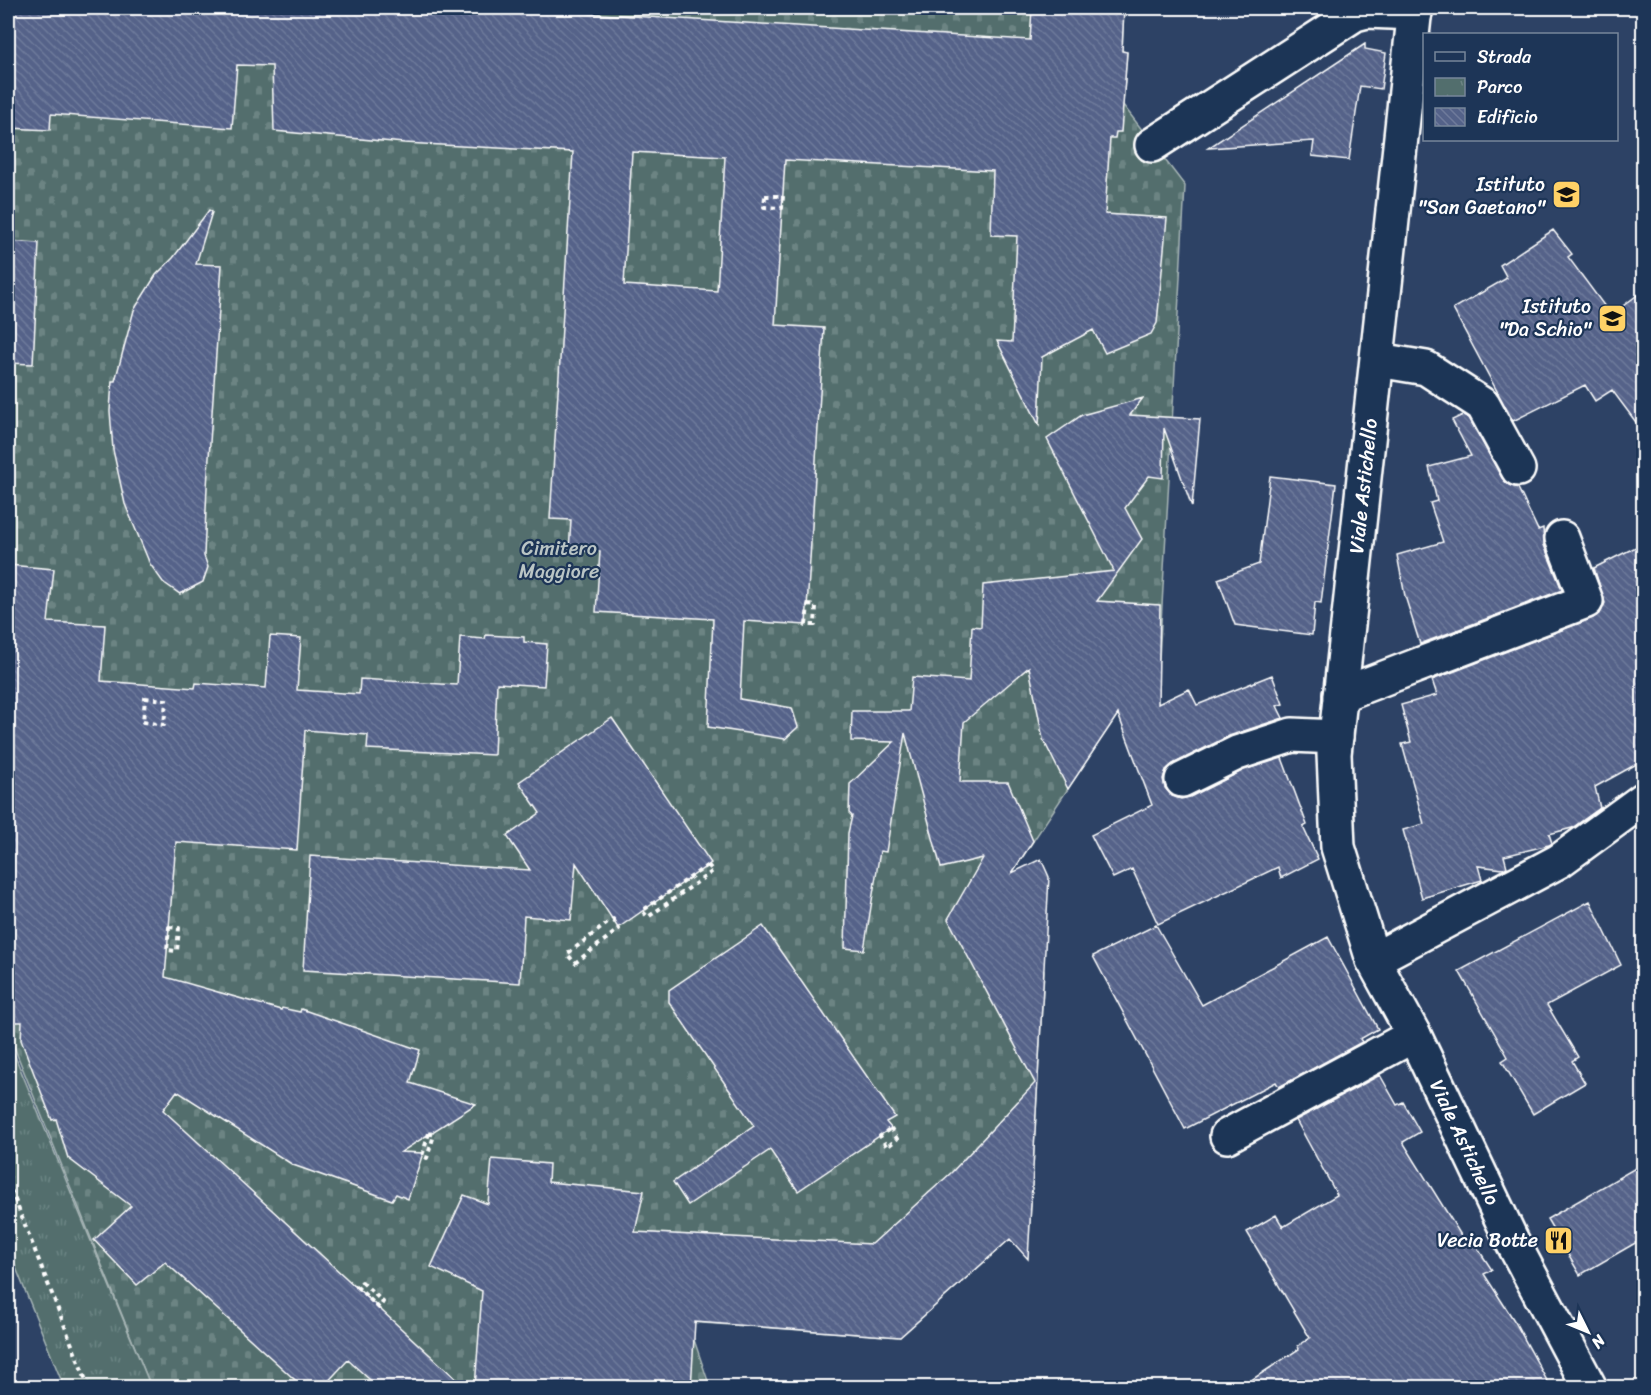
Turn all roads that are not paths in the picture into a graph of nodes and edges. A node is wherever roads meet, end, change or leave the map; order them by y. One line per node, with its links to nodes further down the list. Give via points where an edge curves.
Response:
1 (1415, 10): 2 (street, via 1355,14); 3 (street, Viale Astichello)
2 (1152, 146)
3 (1377, 360): 4 (street, via 1426,368 1484,405); 6 (street, Viale Astichello)
4 (1518, 469)
5 (1562, 538): 6 (street, via 1586,601)
6 (1340, 695): 7 (street, Viale Astichello)
7 (1336, 738): 8 (street, via 1292,735 1237,753); 10 (street, Viale Astichello, via 1338,847)
8 (1182, 780)
9 (1644, 799): 10 (street, via 1559,861)
10 (1373, 960): 11 (street, Viale Astichello)
11 (1414, 1035): 12 (street); 13 (street, Viale Astichello, via 1511,1239)
12 (1227, 1136)
13 (1590, 1388)

